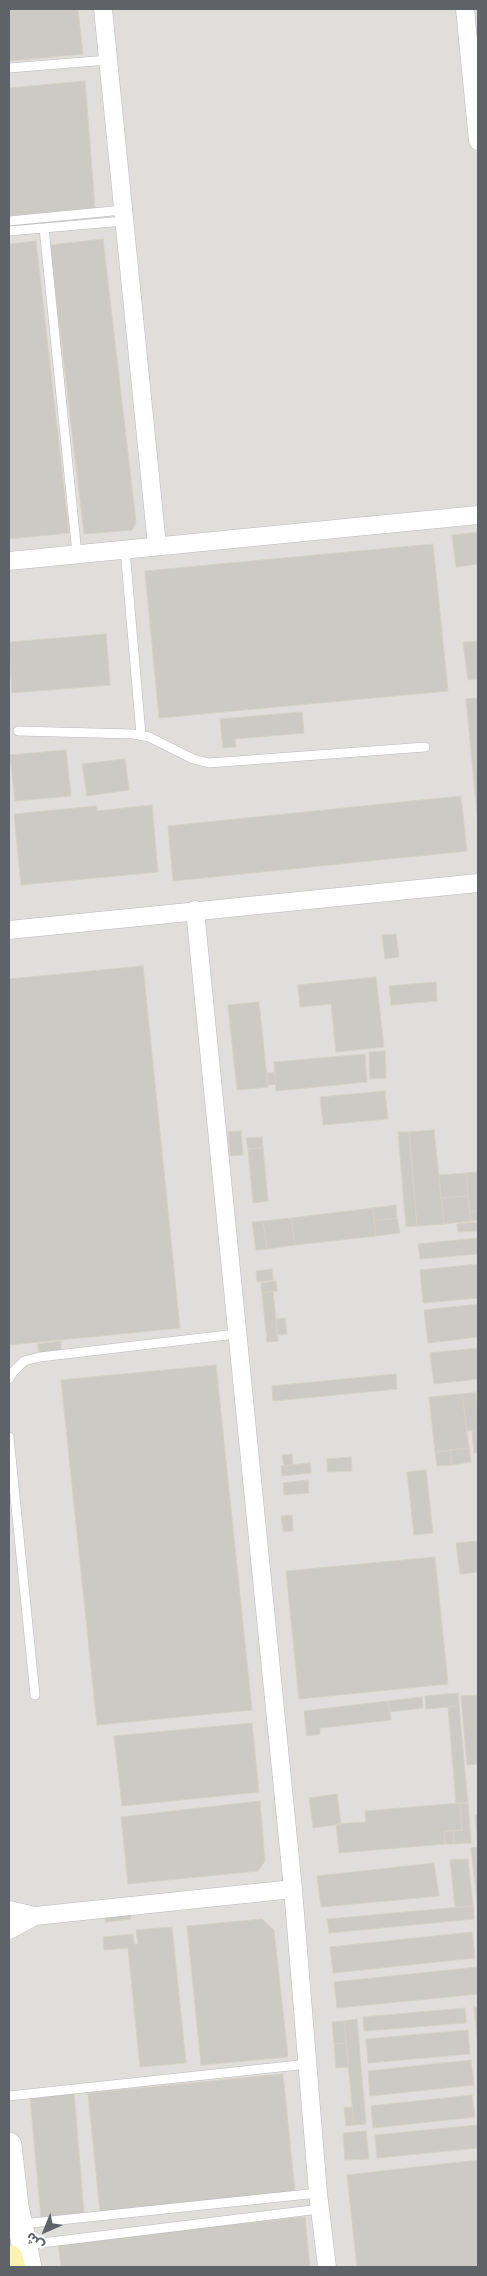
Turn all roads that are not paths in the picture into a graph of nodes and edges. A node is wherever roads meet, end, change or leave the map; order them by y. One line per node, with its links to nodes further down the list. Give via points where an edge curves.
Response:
1 (103, 9): 3 (street)
2 (465, 9): 5 (street)
3 (108, 60): 4 (lane); 6 (street)
4 (9, 68)
5 (478, 141)
6 (124, 216): 7 (lane); 8 (lane); 11 (street)
7 (9, 221)
8 (44, 228): 9 (lane); 13 (lane)
9 (9, 231)
10 (478, 515): 11 (street)
11 (157, 546): 12 (street)
12 (125, 549): 13 (street); 16 (lane)
13 (76, 554): 14 (street)
14 (9, 561)
15 (18, 732): 16 (lane)
16 (141, 735): 17 (lane, via 209,763)
17 (425, 747)
18 (478, 883): 19 (street)
19 (195, 910): 20 (street); 21 (street)
20 (9, 930)
21 (236, 1334): 22 (lane, via 40,1357 24,1361); 25 (street)
22 (9, 1379)
23 (9, 1437): 24 (lane)
24 (36, 1695)
25 (292, 1889): 27 (street); 29 (street)
26 (9, 1910): 27 (street)
27 (35, 1916): 28 (street)
28 (9, 1930)
29 (308, 2064): 30 (lane); 32 (street)
30 (9, 2096)
31 (9, 2145): 33 (street)
32 (319, 2201): 33 (lane); 33 (lane); 34 (street)
33 (18, 2253)
34 (327, 2267)

